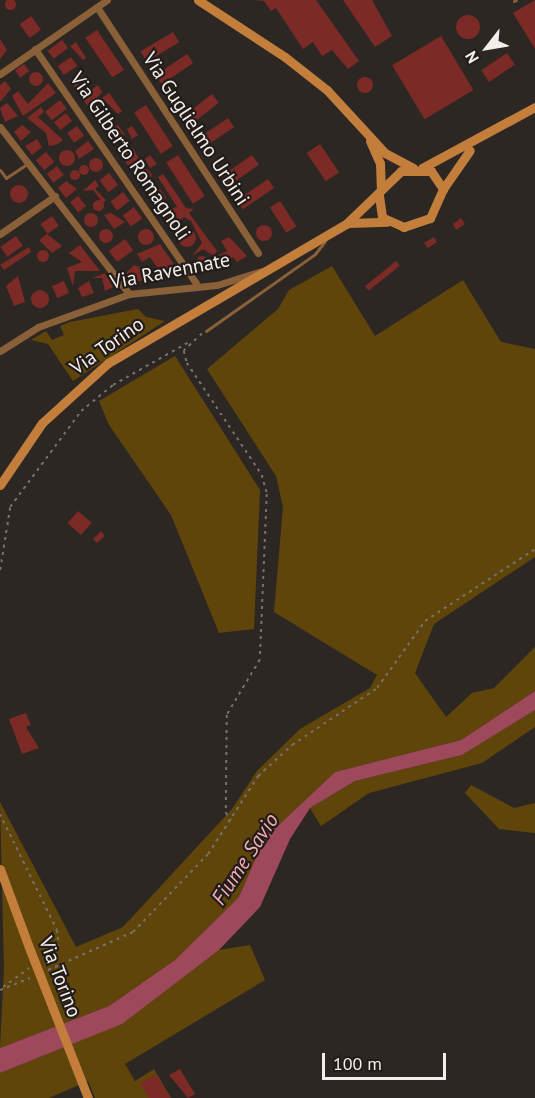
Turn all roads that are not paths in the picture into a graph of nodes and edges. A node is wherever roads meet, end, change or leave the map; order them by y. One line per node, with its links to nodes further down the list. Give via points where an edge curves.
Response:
1 (107, 0): 4 (street)
2 (198, 0): 5 (main road)
3 (206, 0): 5 (street)
4 (97, 7): 6 (street); 22 (street, Via Guglielmo Urbini)
5 (215, 10): 10 (main road, via 307,74)
6 (35, 49): 7 (street); 24 (street, Via Gilberto Romagnoli)
7 (0, 74)
8 (535, 107): 11 (main road)
9 (0, 127): 12 (street)
10 (363, 129): 13 (main road, via 386,153); 16 (main road, via 380,163)
11 (483, 139): 13 (main road); 15 (main road, via 458,162)
12 (28, 163): 14 (lane, via 6,178); 17 (street)
13 (417, 168): 15 (main road, via 436,176); 16 (main road)
14 (0, 170)
15 (442, 189): 18 (main road, via 437,209 421,224 404,227)
16 (380, 192): 18 (main road, via 379,211); 19 (main road, Via Ravennate)
17 (55, 196): 20 (street); 25 (street)
18 (387, 222): 19 (main road, Via Ravennate)
19 (346, 224): 21 (main road, Via Ravennate)
20 (0, 234)
21 (328, 234): 23 (main road, Via Ravennate); 26 (lane, via 315,254)
22 (258, 253)
23 (264, 270): 24 (street, Via Ravennate, via 217,285); 28 (main road, Via Torino, via 87,379 42,423)
24 (196, 284): 25 (street, Via Ravennate)
25 (129, 294): 27 (street, Via Ravennate, via 38,327)
26 (206, 331)
27 (0, 351)
28 (0, 486)
29 (0, 869): 30 (main road, Via Torino, bridge)
30 (88, 1098)

